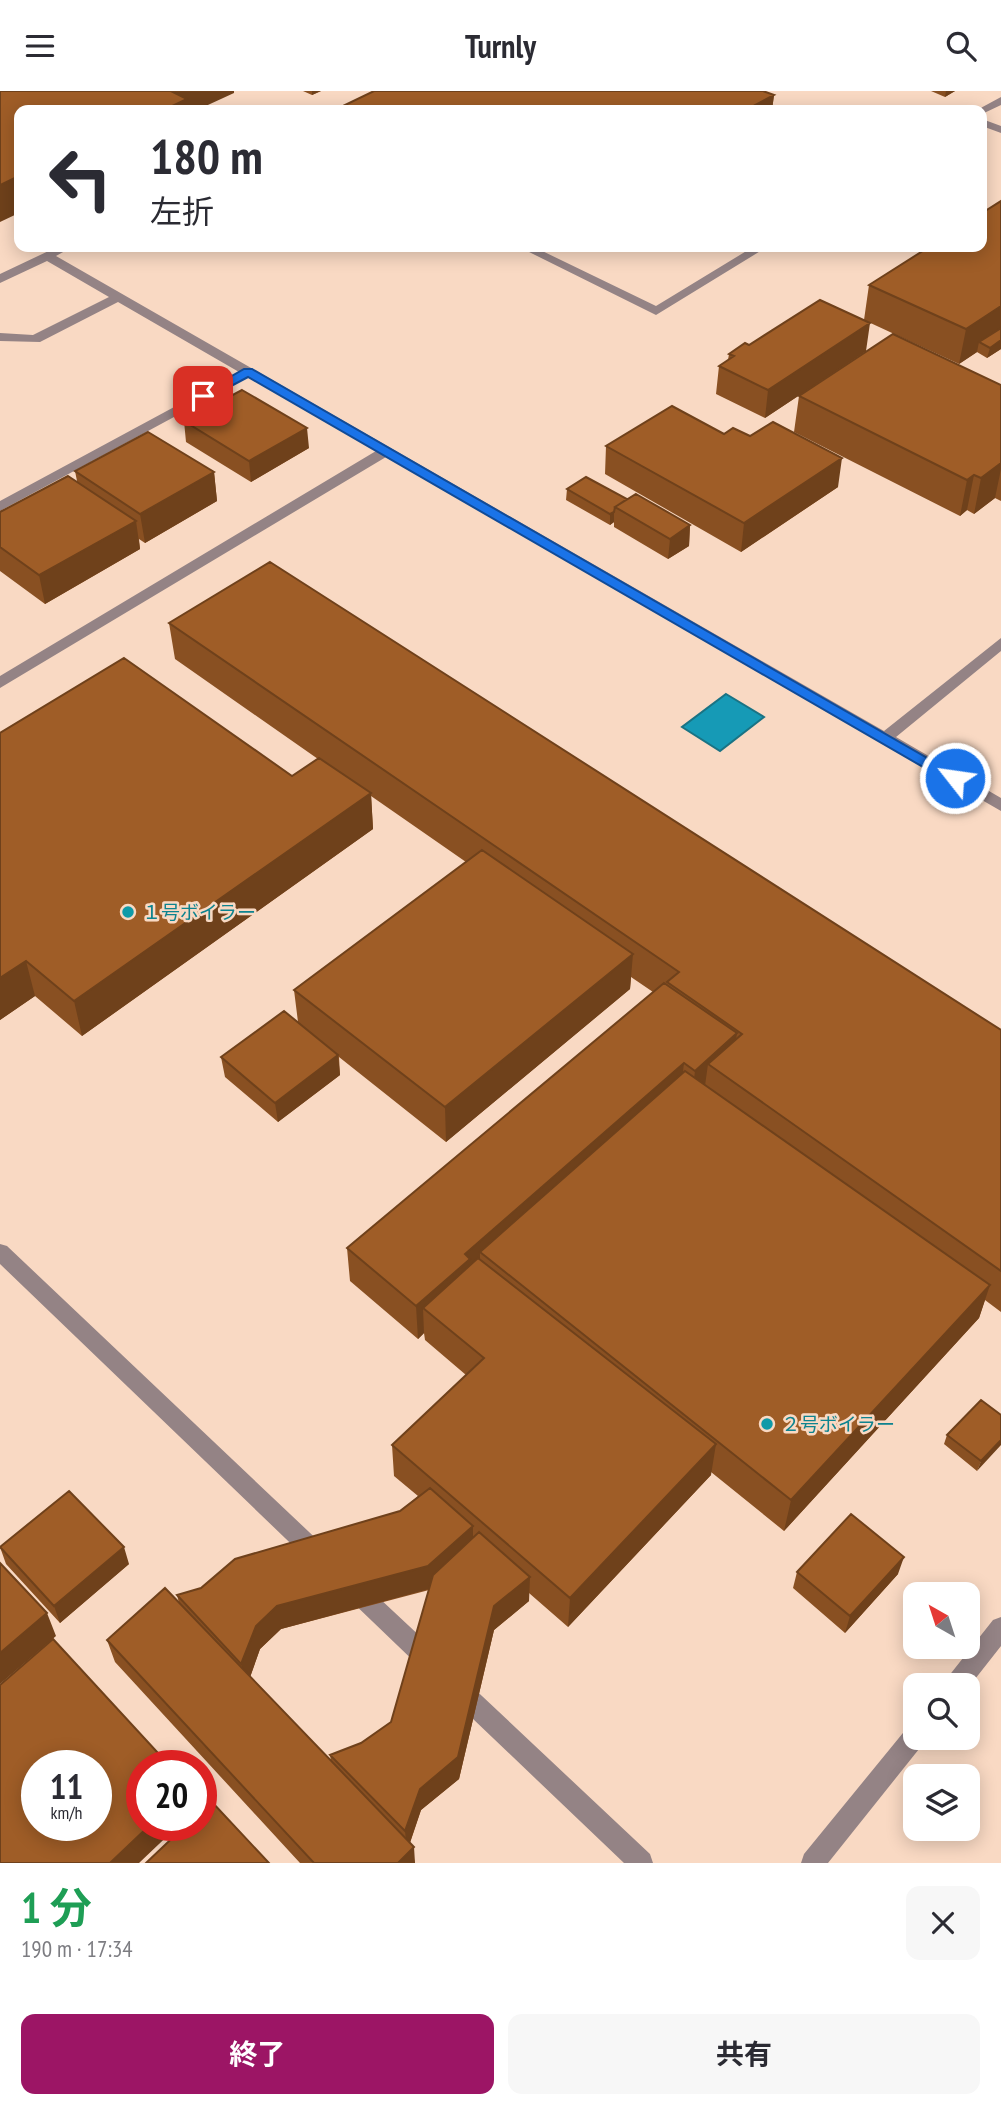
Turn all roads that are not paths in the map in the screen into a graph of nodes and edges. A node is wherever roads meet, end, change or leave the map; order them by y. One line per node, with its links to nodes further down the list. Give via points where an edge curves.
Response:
1 (55, 252): 4 (lane)
2 (535, 252): 3 (lane, via 656,311)
3 (753, 252)
4 (47, 256): 5 (lane); 6 (lane)
5 (0, 279)
6 (119, 297): 7 (lane, via 35,339); 8 (lane)
7 (0, 337)
8 (248, 372): 9 (lane); 10 (lane)
9 (386, 451): 12 (lane); 13 (lane)
10 (0, 507)
11 (1001, 643): 13 (lane)
12 (0, 683)
13 (885, 738): 14 (lane)
14 (1001, 805)
15 (0, 1252): 19 (lane)
16 (1001, 1628): 17 (lane)
17 (965, 1673)
18 (903, 1750): 20 (lane)
19 (641, 1863)
20 (813, 1863)

